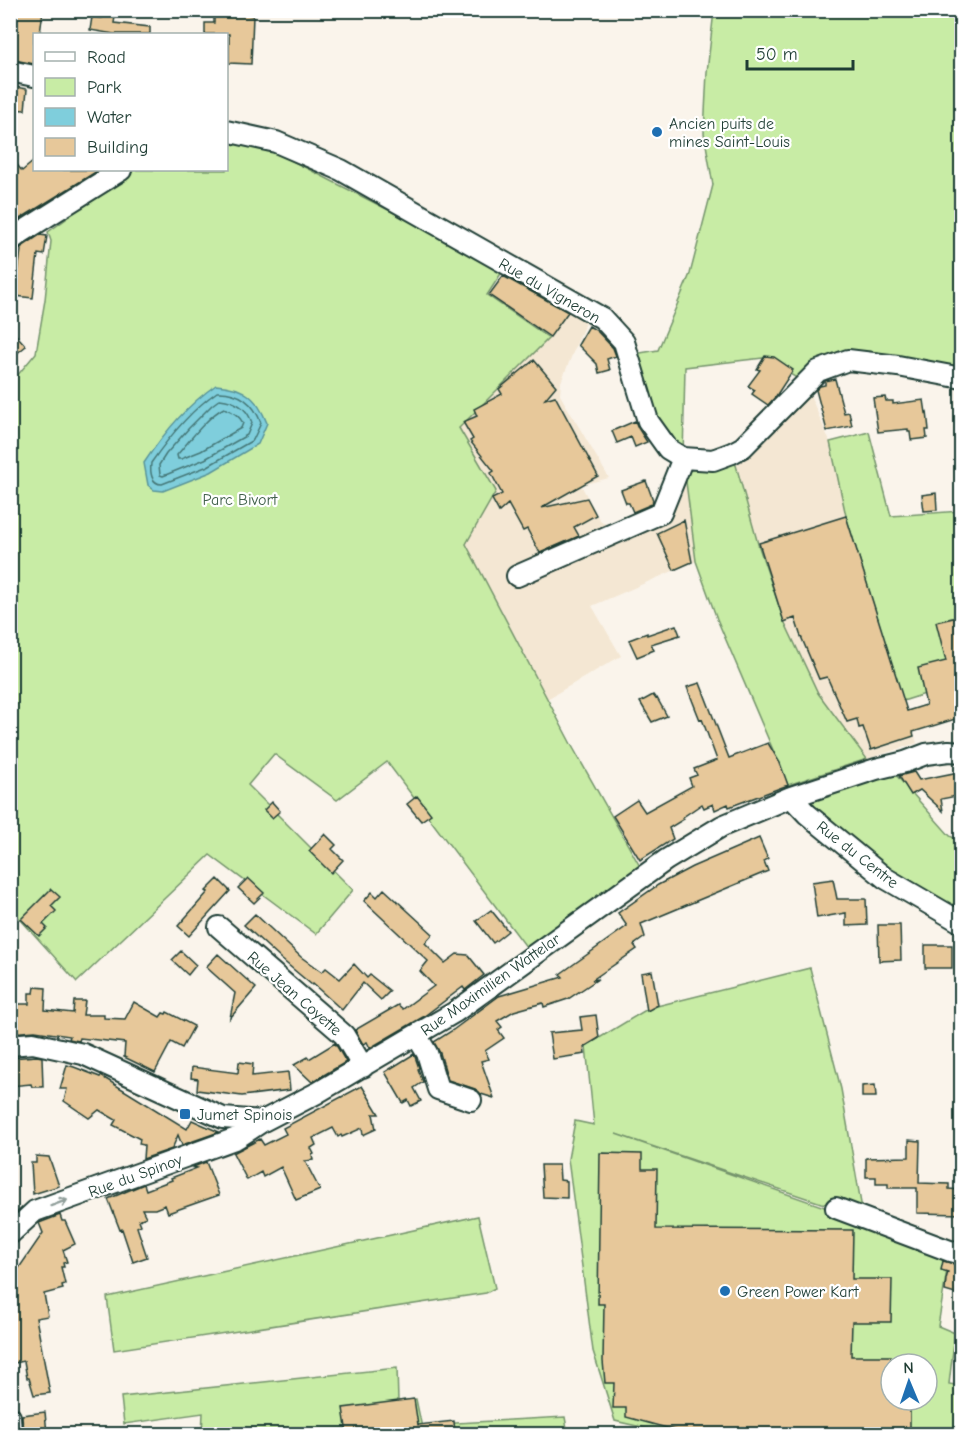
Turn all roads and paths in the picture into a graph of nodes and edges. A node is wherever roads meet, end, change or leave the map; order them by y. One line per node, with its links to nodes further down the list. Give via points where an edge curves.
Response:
1 (10, 71): 2 (street)
2 (33, 76)
3 (228, 131): 7 (street, Rue du Vigneron, via 276,142 340,170 602,318 624,342 648,421 668,449)
4 (119, 171): 5 (street)
5 (10, 241)
6 (962, 378): 7 (street, via 848,360 818,371 743,447 713,460)
7 (683, 458): 8 (street, via 661,513)
8 (517, 576)
9 (962, 752): 10 (street, Rue Maximilien Wattelar, via 926,754)
10 (790, 797): 11 (street, Rue du Centre, via 885,878); 13 (street, Rue Maximilien Wattelar, via 722,826 666,860 455,1012)
11 (962, 923)
12 (219, 927): 15 (street, Rue Jean Coyette, via 344,1035)
13 (416, 1035): 15 (street, Rue Maximilien Wattelar); 16 (street, via 428,1053 438,1089)
14 (10, 1045): 17 (street, via 33,1044 83,1054 224,1118)
15 (363, 1067): 17 (street, Rue Maximilien Wattelar)
16 (471, 1100)
17 (263, 1121): 19 (street, Rue du Spinoy, one-way to 17, via 35,1211 237,1138)
18 (836, 1208): 20 (street)
19 (10, 1234)
20 (962, 1254)
21 (10, 1418): 22 (street)
22 (11, 1434)

